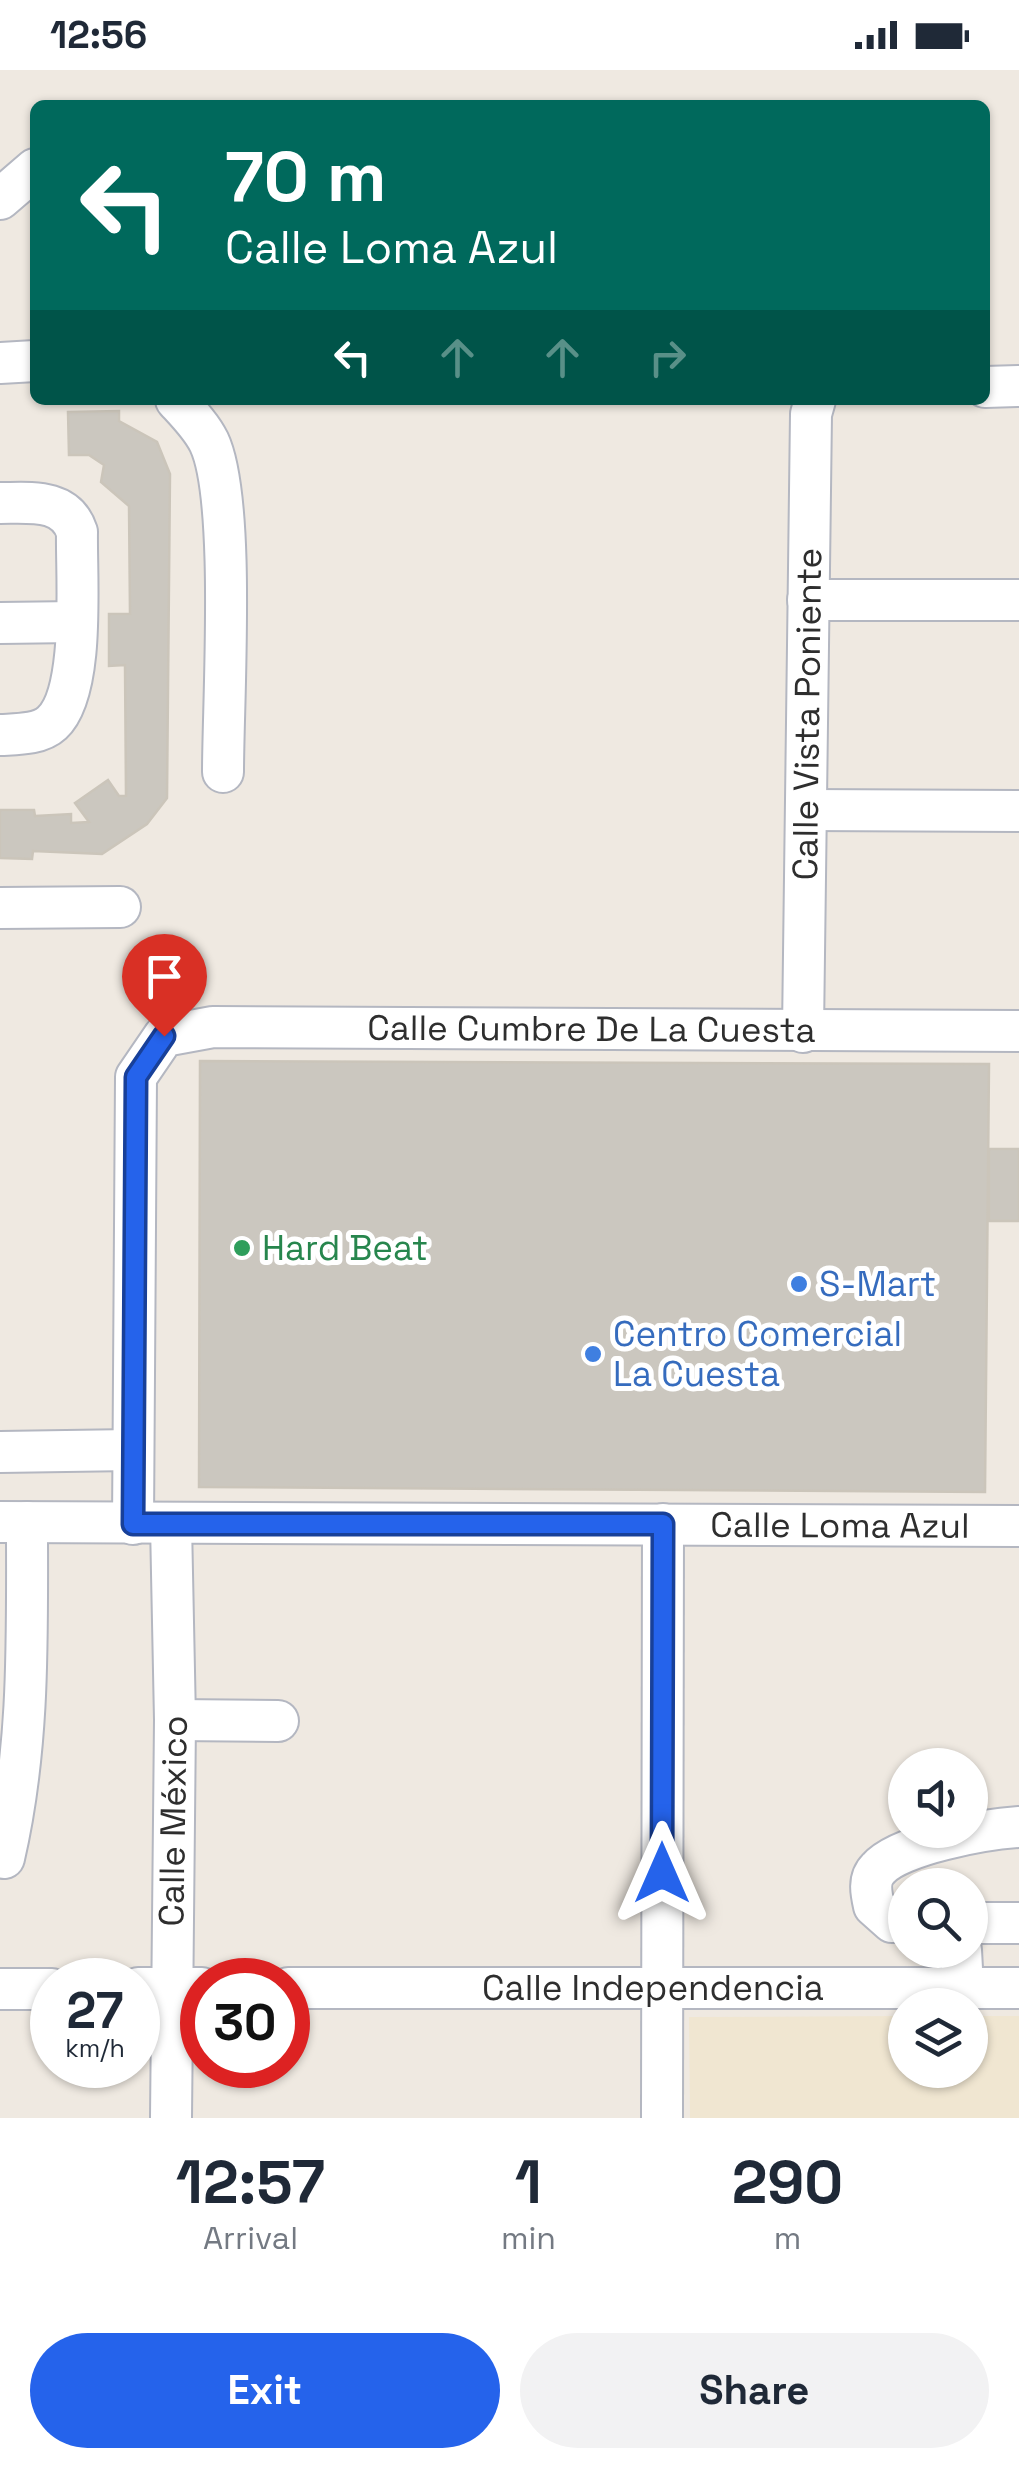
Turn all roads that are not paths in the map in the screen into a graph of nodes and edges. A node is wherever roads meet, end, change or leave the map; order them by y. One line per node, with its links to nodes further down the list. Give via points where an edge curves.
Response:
1 (30, 173): 2 (street)
2 (0, 199)
3 (30, 361): 4 (street)
4 (0, 364)
5 (1019, 386): 6 (street)
6 (990, 387)
7 (180, 405): 15 (street, via 210,444 217,474)
8 (813, 405): 10 (street, Calle Vista Poniente)
9 (0, 503): 12 (street, via 44,503 73,518)
10 (808, 600): 11 (street); 16 (street, Calle Vista Poniente)
11 (1019, 600)
12 (76, 622): 13 (street); 14 (street, via 62,708 52,723)
13 (0, 623)
14 (0, 735)
15 (223, 772)
16 (808, 810): 17 (street); 21 (street, Calle Vista Poniente)
17 (1019, 810)
18 (120, 907): 19 (street)
19 (0, 908)
20 (1019, 1031): 21 (street, Calle Cumbre De La Cuesta)
21 (803, 1032): 22 (street, Calle Cumbre De La Cuesta, via 212,1027)
22 (164, 1036): 23 (street, Calle México, via 136,1077)
23 (132, 1450): 24 (street); 26 (street, Calle México)
24 (0, 1452)
25 (13, 1522): 26 (street, Calle Loma Azul); 32 (street, via 28,1710)
26 (152, 1524): 27 (street, Calle Loma Azul); 29 (street, Calle México)
27 (663, 1524): 28 (street, Calle Loma Azul); 42 (street)
28 (1019, 1526)
29 (175, 1720): 30 (street); 37 (street, Calle México)
30 (278, 1721)
31 (1019, 1827): 33 (street, via 953,1839 877,1869 874,1906)
32 (4, 1858)
33 (888, 1918)
34 (988, 1923): 35 (street)
35 (1019, 1923)
36 (962, 1969): 39 (street, Calle Independencia); 42 (street, Calle Independencia)
37 (170, 1988): 43 (street, Calle México)
38 (310, 1988): 42 (street, Calle Independencia)
39 (1019, 1988)
40 (30, 1989): 41 (street)
41 (0, 1990)
42 (662, 1990): 44 (street)
43 (172, 2118)
44 (662, 2118)

